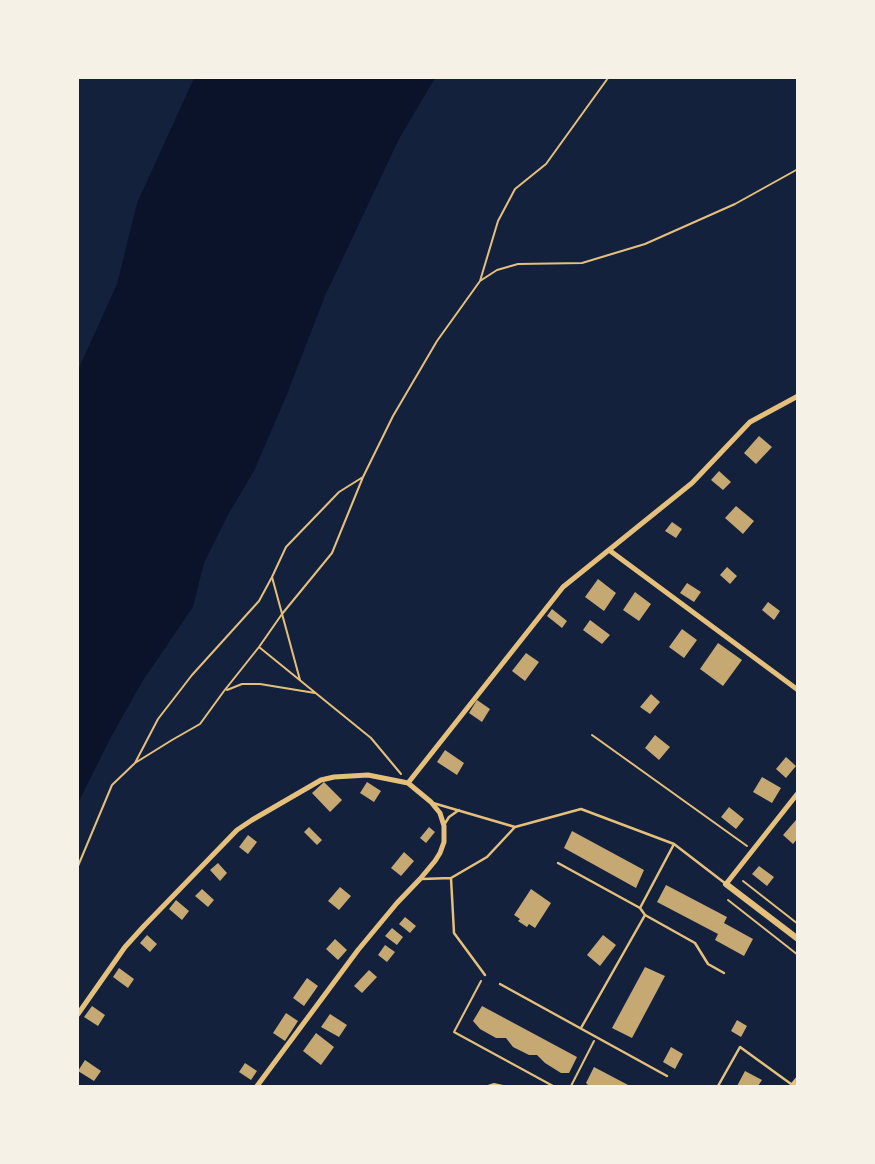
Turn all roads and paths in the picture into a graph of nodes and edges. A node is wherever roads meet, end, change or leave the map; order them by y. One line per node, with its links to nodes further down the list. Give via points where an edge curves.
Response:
1 (608, 78): 3 (path, via 546,164 515,189 498,221)
2 (798, 169): 3 (path, via 734,204 645,244 582,263 518,264 497,270)
3 (480, 281): 5 (path, via 437,341 393,416)
4 (798, 396): 6 (street, via 750,422 692,483)
5 (363, 478): 7 (path, via 339,492 286,547); 8 (path, via 332,553)
6 (609, 550): 11 (street); 16 (street, via 564,587)
7 (272, 577): 8 (path); 15 (path, via 259,601 192,675 158,719)
8 (282, 614): 9 (path); 10 (path)
9 (259, 647): 10 (path); 12 (path)
10 (300, 680): 13 (path)
11 (798, 690)
12 (224, 691): 13 (path, via 242,684 260,684); 15 (path, via 200,724)
13 (316, 694): 16 (path, via 371,738)
14 (592, 735): 23 (path)
15 (135, 764): 25 (path, via 112,785)
16 (408, 783): 18 (street); 39 (street, via 368,775 321,780 237,830 125,947)
17 (798, 793): 23 (street)
18 (431, 802): 19 (lane); 20 (street, via 440,813)
19 (459, 810): 20 (lane, via 449,817); 21 (lane)
20 (444, 826): 27 (street, via 440,853)
21 (515, 827): 22 (lane, via 581,809); 26 (lane, via 487,857)
22 (674, 844): 29 (lane); 31 (lane)
23 (753, 850): 29 (street)
24 (558, 863): 31 (lane)
25 (78, 866)
26 (451, 878): 27 (lane); 37 (lane, via 454,933)
27 (420, 879): 44 (street, via 358,950)
28 (744, 880): 33 (path)
29 (726, 884): 34 (street)
30 (728, 900): 35 (path)
31 (640, 908): 32 (lane)
32 (645, 915): 36 (lane, via 695,943 708,964); 40 (lane)
33 (798, 924)
34 (798, 939)
35 (798, 955)
36 (724, 973)
37 (485, 975): 47 (path, via 454,1032)
38 (500, 984): 40 (lane)
39 (78, 1014)
40 (581, 1028): 41 (lane)
41 (596, 1037): 42 (lane); 48 (path)
42 (667, 1076)
43 (798, 1079): 50 (street)
44 (258, 1086)
45 (488, 1086): 46 (path)
46 (503, 1086)
47 (553, 1086)
48 (571, 1086)
49 (718, 1086): 50 (lane, via 740,1047)
50 (793, 1086)

